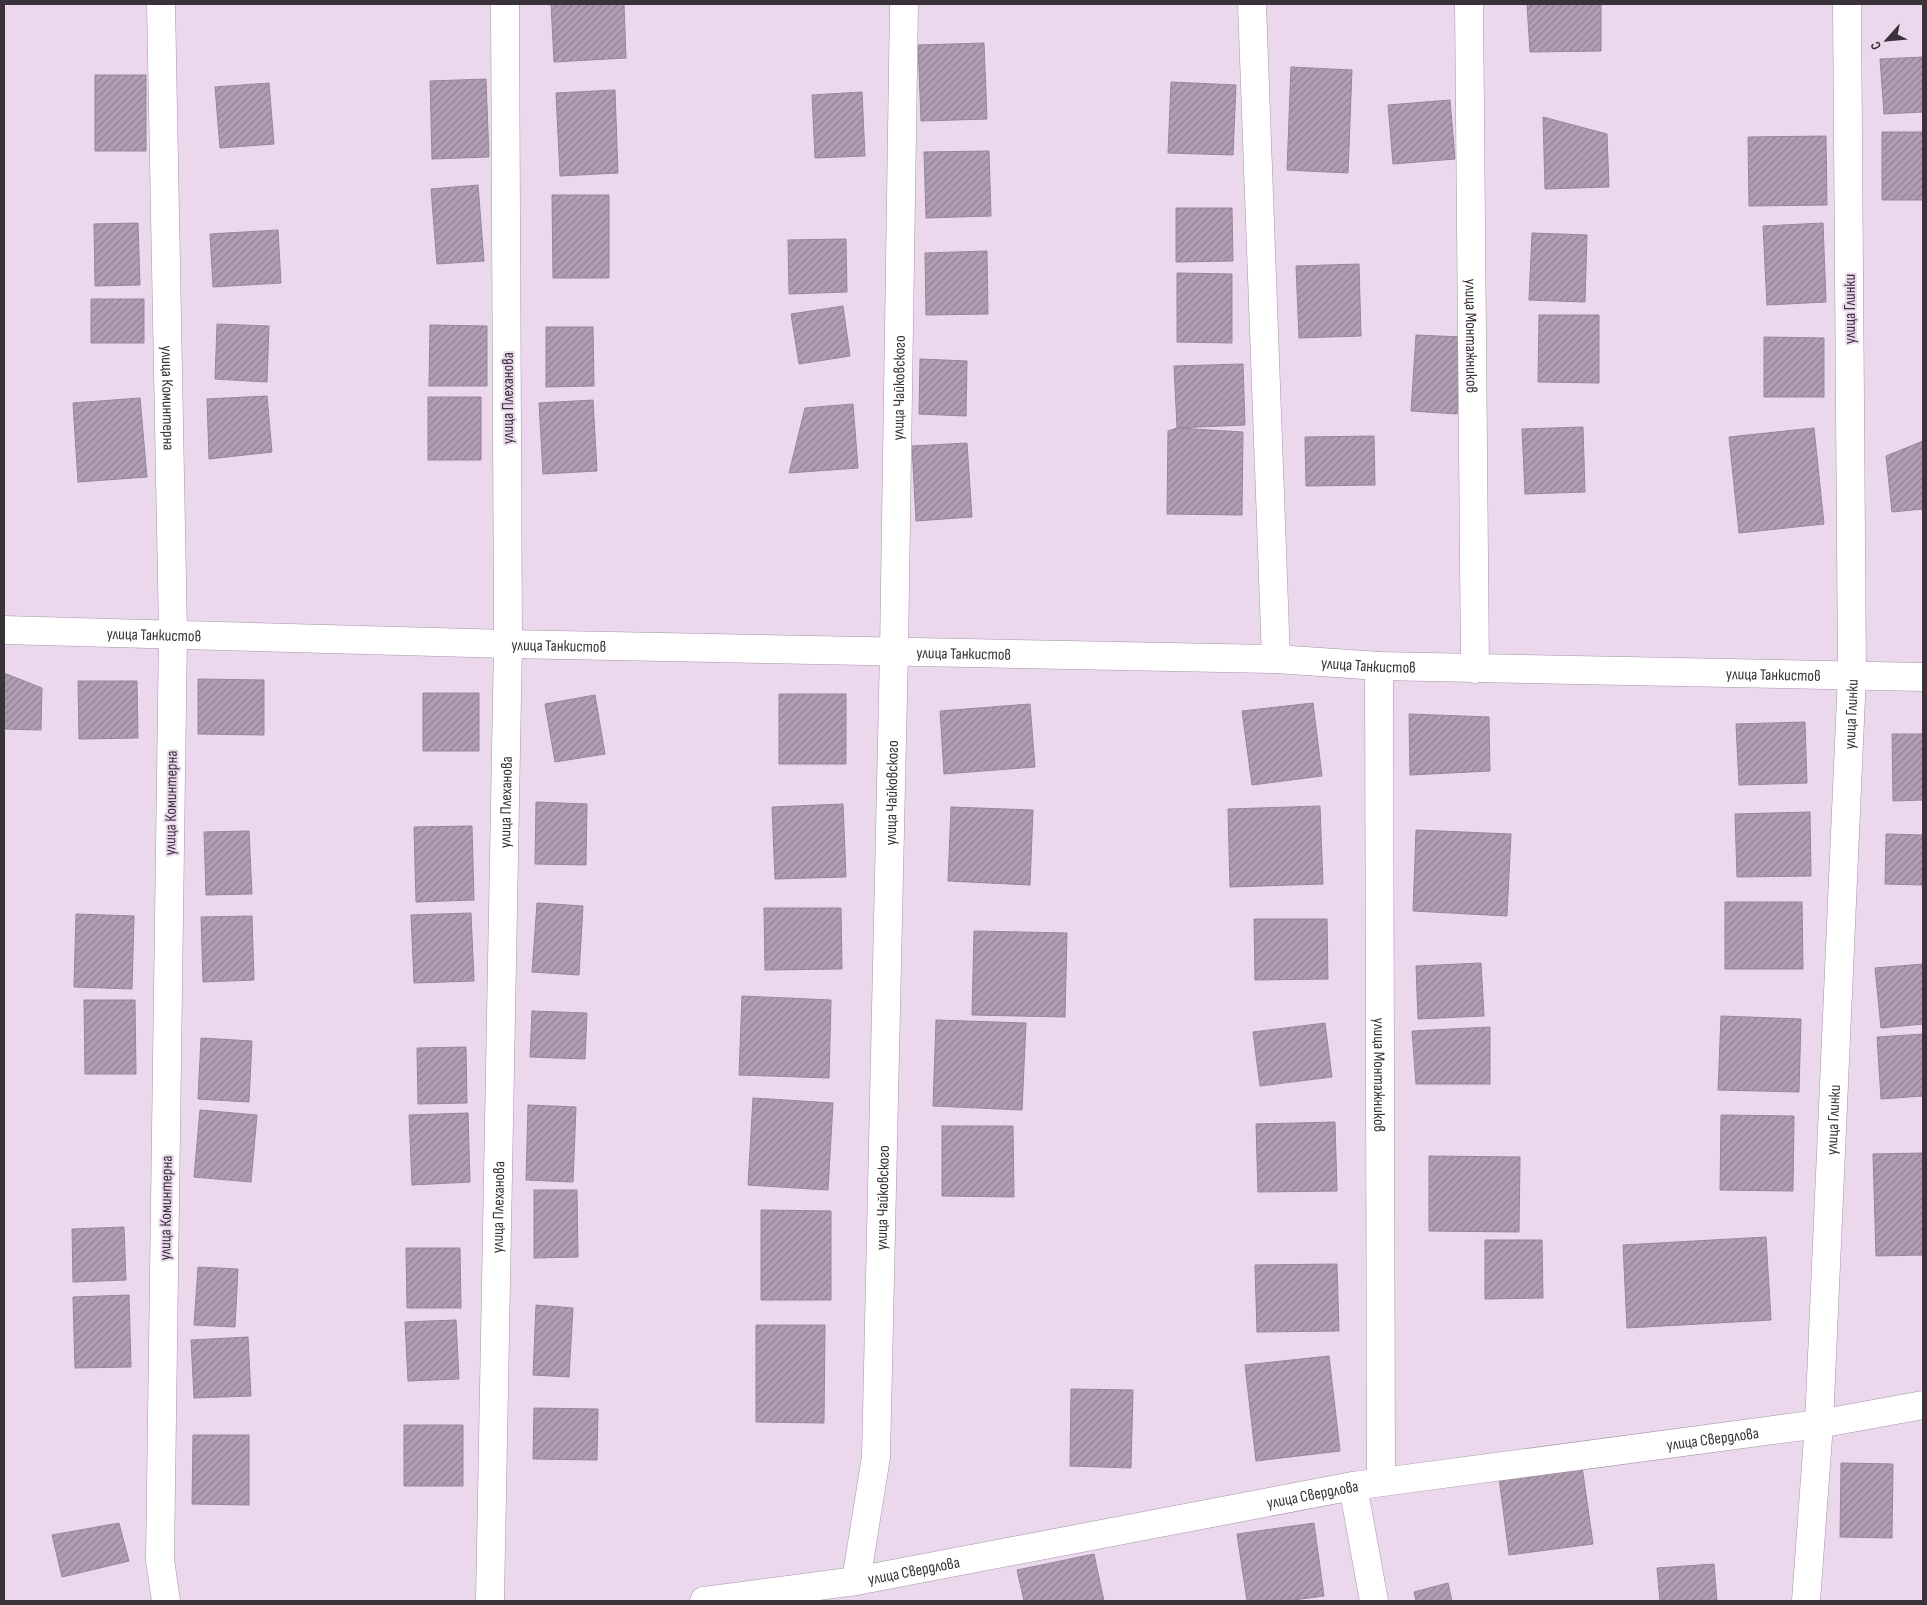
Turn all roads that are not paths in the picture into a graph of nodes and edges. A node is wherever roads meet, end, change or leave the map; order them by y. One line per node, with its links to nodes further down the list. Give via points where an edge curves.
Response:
1 (161, 4): 8 (street, улица Коминтерна)
2 (505, 4): 9 (street, улица Плеханова)
3 (904, 4): 10 (street, улица Чайковского)
4 (1252, 4): 11 (street)
5 (1469, 4): 13 (street, улица Монтажников)
6 (1847, 4): 14 (street, улица Глинки)
7 (4, 630): 8 (street, улица Танкистов)
8 (173, 633): 9 (street, улица Танкистов); 22 (street, улица Коминтерна, via 160,1560)
9 (508, 644): 10 (street, улица Танкистов); 23 (street, улица Плеханова)
10 (894, 651): 11 (street, улица Танкистов); 20 (street, улица Чайковского, via 876,1457)
11 (1276, 659): 12 (street, улица Танкистов)
12 (1379, 666): 13 (street, улица Танкистов); 18 (street, улица Монтажников)
13 (1475, 669): 14 (street, улица Танкистов)
14 (1852, 675): 15 (street, улица Танкистов); 17 (street, улица Глинки)
15 (1923, 677)
16 (1923, 1405): 17 (street, улица Свердлова)
17 (1819, 1424): 18 (street, улица Свердлова); 26 (street, улица Глинки)
18 (1382, 1482): 19 (street, улица Свердлова)
19 (1354, 1486): 20 (street, улица Свердлова); 25 (street)
20 (856, 1581): 21 (street, улица Свердлова)
21 (801, 1595): 24 (street, улица Свердлова)
22 (166, 1601)
23 (490, 1601)
24 (704, 1601)
25 (1374, 1601)
26 (1806, 1601)

